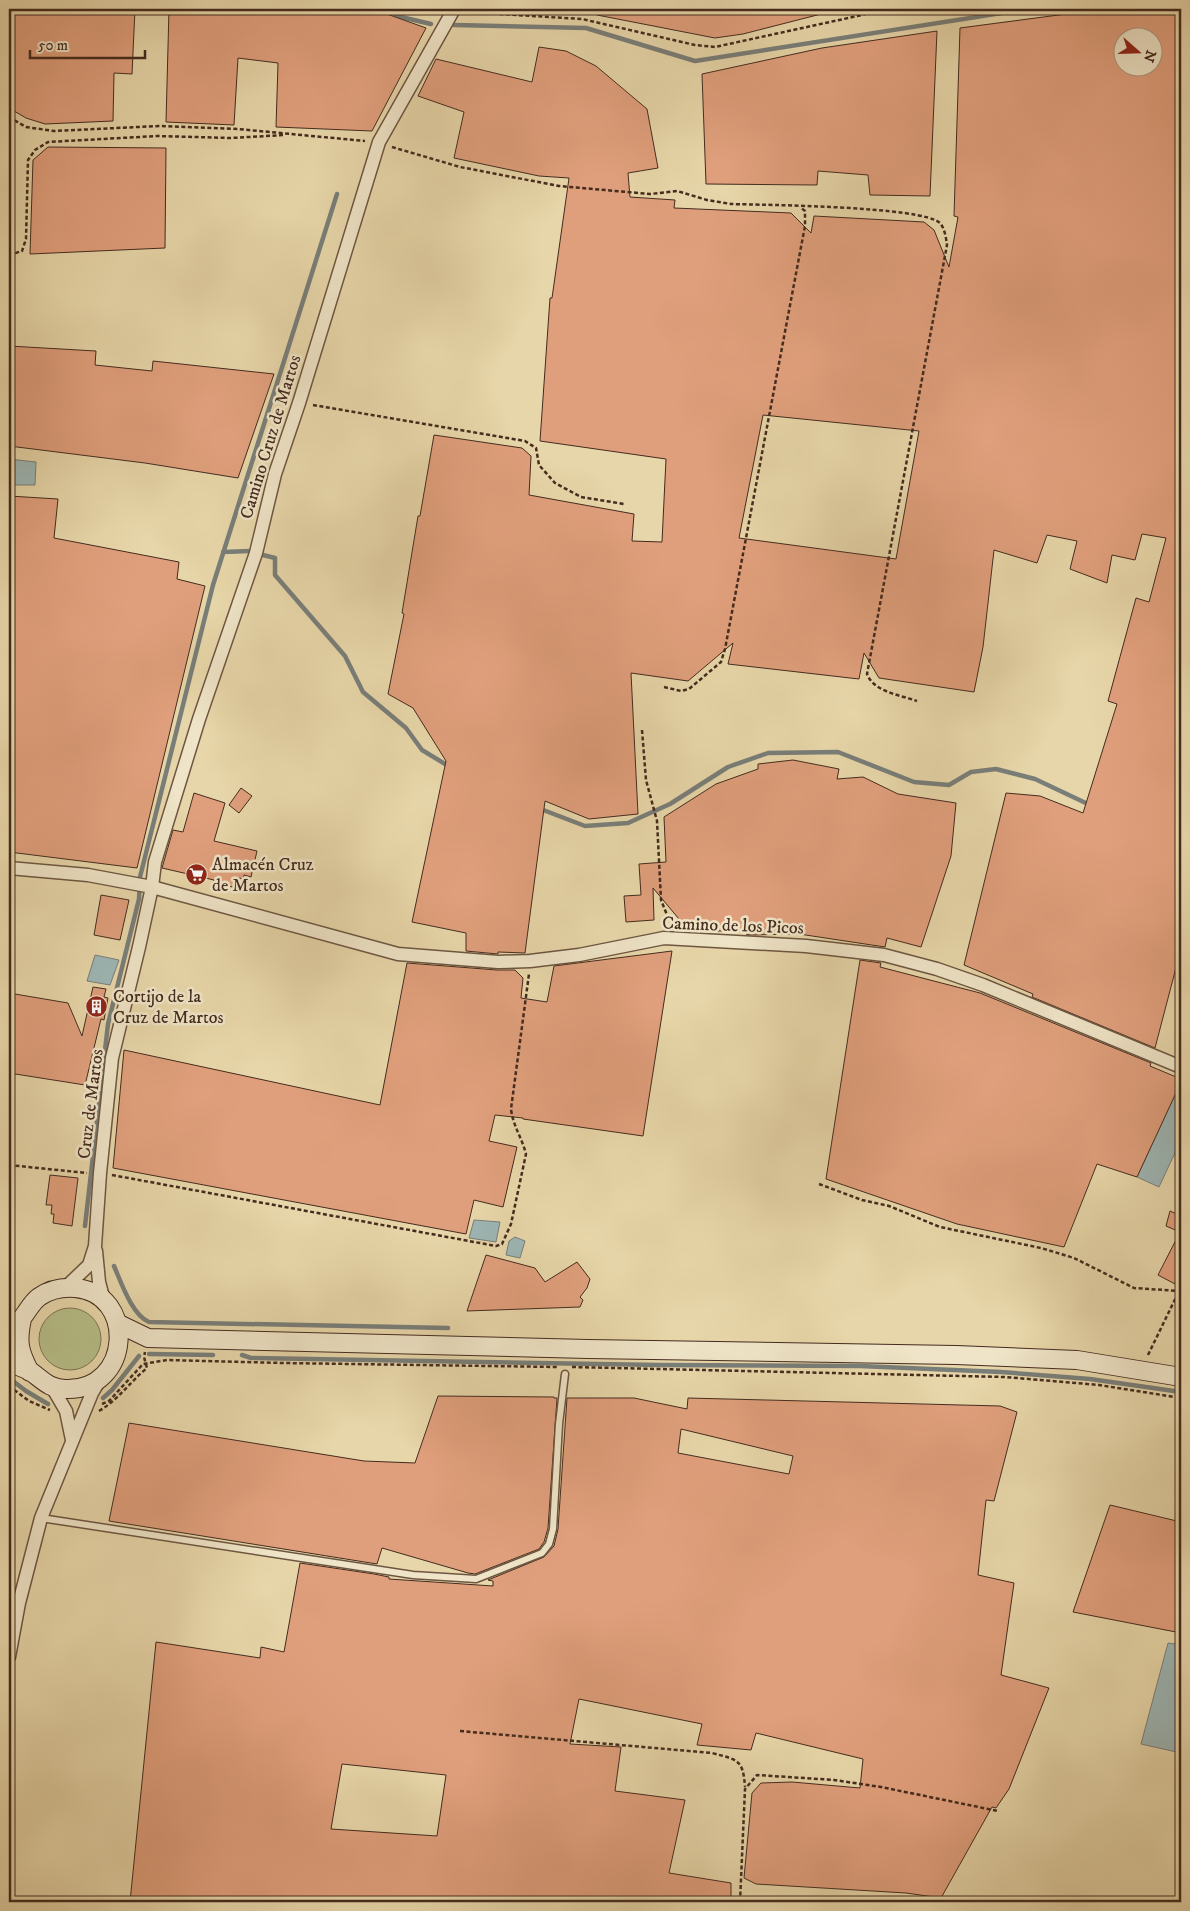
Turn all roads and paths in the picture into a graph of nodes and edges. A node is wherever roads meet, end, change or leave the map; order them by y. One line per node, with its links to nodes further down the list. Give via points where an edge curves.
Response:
1 (880, 9): 2 (path, via 715,47 582,19)
2 (453, 10): 5 (street, Camino Cruz de Martos)
3 (9, 117): 4 (path, via 26,126 54,131 160,126)
4 (292, 134): 5 (path); 7 (path, via 48,142 35,150 28,160 26,238 22,251)
5 (379, 142): 6 (path, via 460,167 559,186 650,194 677,191 730,204); 8 (street, Camino Cruz de Martos)
6 (799, 206): 10 (path, via 805,211 805,226 725,649 721,662 689,689 681,691); 11 (path, via 928,216 940,223 946,234 947,245 867,674 878,688)
7 (9, 255)
8 (299, 402): 9 (path, via 525,442 536,448 539,465 556,483 581,497); 14 (street, Camino Cruz de Martos, via 275,474 256,553 199,719 155,862)
9 (624, 504)
10 (664, 687)
11 (917, 701)
12 (642, 730): 15 (path, via 646,780 657,821 661,900 667,915)
13 (9, 868): 14 (street, Camino de los Picos, via 88,875)
14 (143, 886): 16 (street, Camino de los Picos, via 398,954 498,962); 20 (street, Cruz de Martos, via 112,1058)
15 (685, 939): 16 (street, Camino de los Picos, via 664,938); 17 (street, Camino de los Picos, via 806,946 884,955 937,968)
16 (530, 961): 20 (path, via 511,1108 526,1154 511,1224 502,1244 496,1246)
17 (1181, 1067)
18 (9, 1165): 19 (path)
19 (82, 1173)
20 (100, 1173): 22 (street, Cruz de Martos)
21 (819, 1184): 25 (path, via 889,1206 940,1227 1074,1258 1134,1288)
22 (95, 1246): 24 (street, Cruz de Martos, via 89,1265); 26 (street)
23 (1181, 1286): 25 (path)
24 (65, 1288): 26 (main road, via 79,1288); 27 (main road, via 39,1297)
25 (1179, 1291): 36 (path)
26 (104, 1301): 28 (main road)
27 (22, 1319): 29 (main road); 37 (main road, via 18,1337 21,1355)
28 (117, 1323): 30 (main road); 31 (main road, via 120,1339)
29 (9, 1331)
30 (148, 1338): 31 (main road); 33 (path); 36 (main road, via 956,1355 1077,1360)
31 (117, 1355): 39 (main road)
32 (9, 1363): 37 (main road)
33 (145, 1363): 34 (path, via 167,1360); 45 (path, via 108,1402); 45 (path, via 148,1368 113,1403 86,1419)
34 (562, 1367)
35 (572, 1367): 43 (path, via 1005,1377 1071,1382)
36 (1142, 1370): 40 (main road)
37 (30, 1372): 42 (main road)
38 (565, 1374): 47 (lane, via 550,1544 542,1553 476,1579 413,1575)
39 (102, 1377): 42 (main road, via 79,1388); 45 (street)
40 (1181, 1377)
41 (9, 1386): 44 (path, via 42,1408)
42 (52, 1387): 44 (street)
43 (1181, 1398)
44 (66, 1410): 46 (street)
45 (84, 1414): 46 (street)
46 (72, 1440): 47 (street)
47 (41, 1518): 48 (street)
48 (9, 1657)
49 (460, 1731): 50 (path, via 712,1753 734,1759 744,1770)
50 (745, 1789): 51 (path, via 757,1775 834,1780); 52 (path)
51 (998, 1811)
52 (740, 1902)

